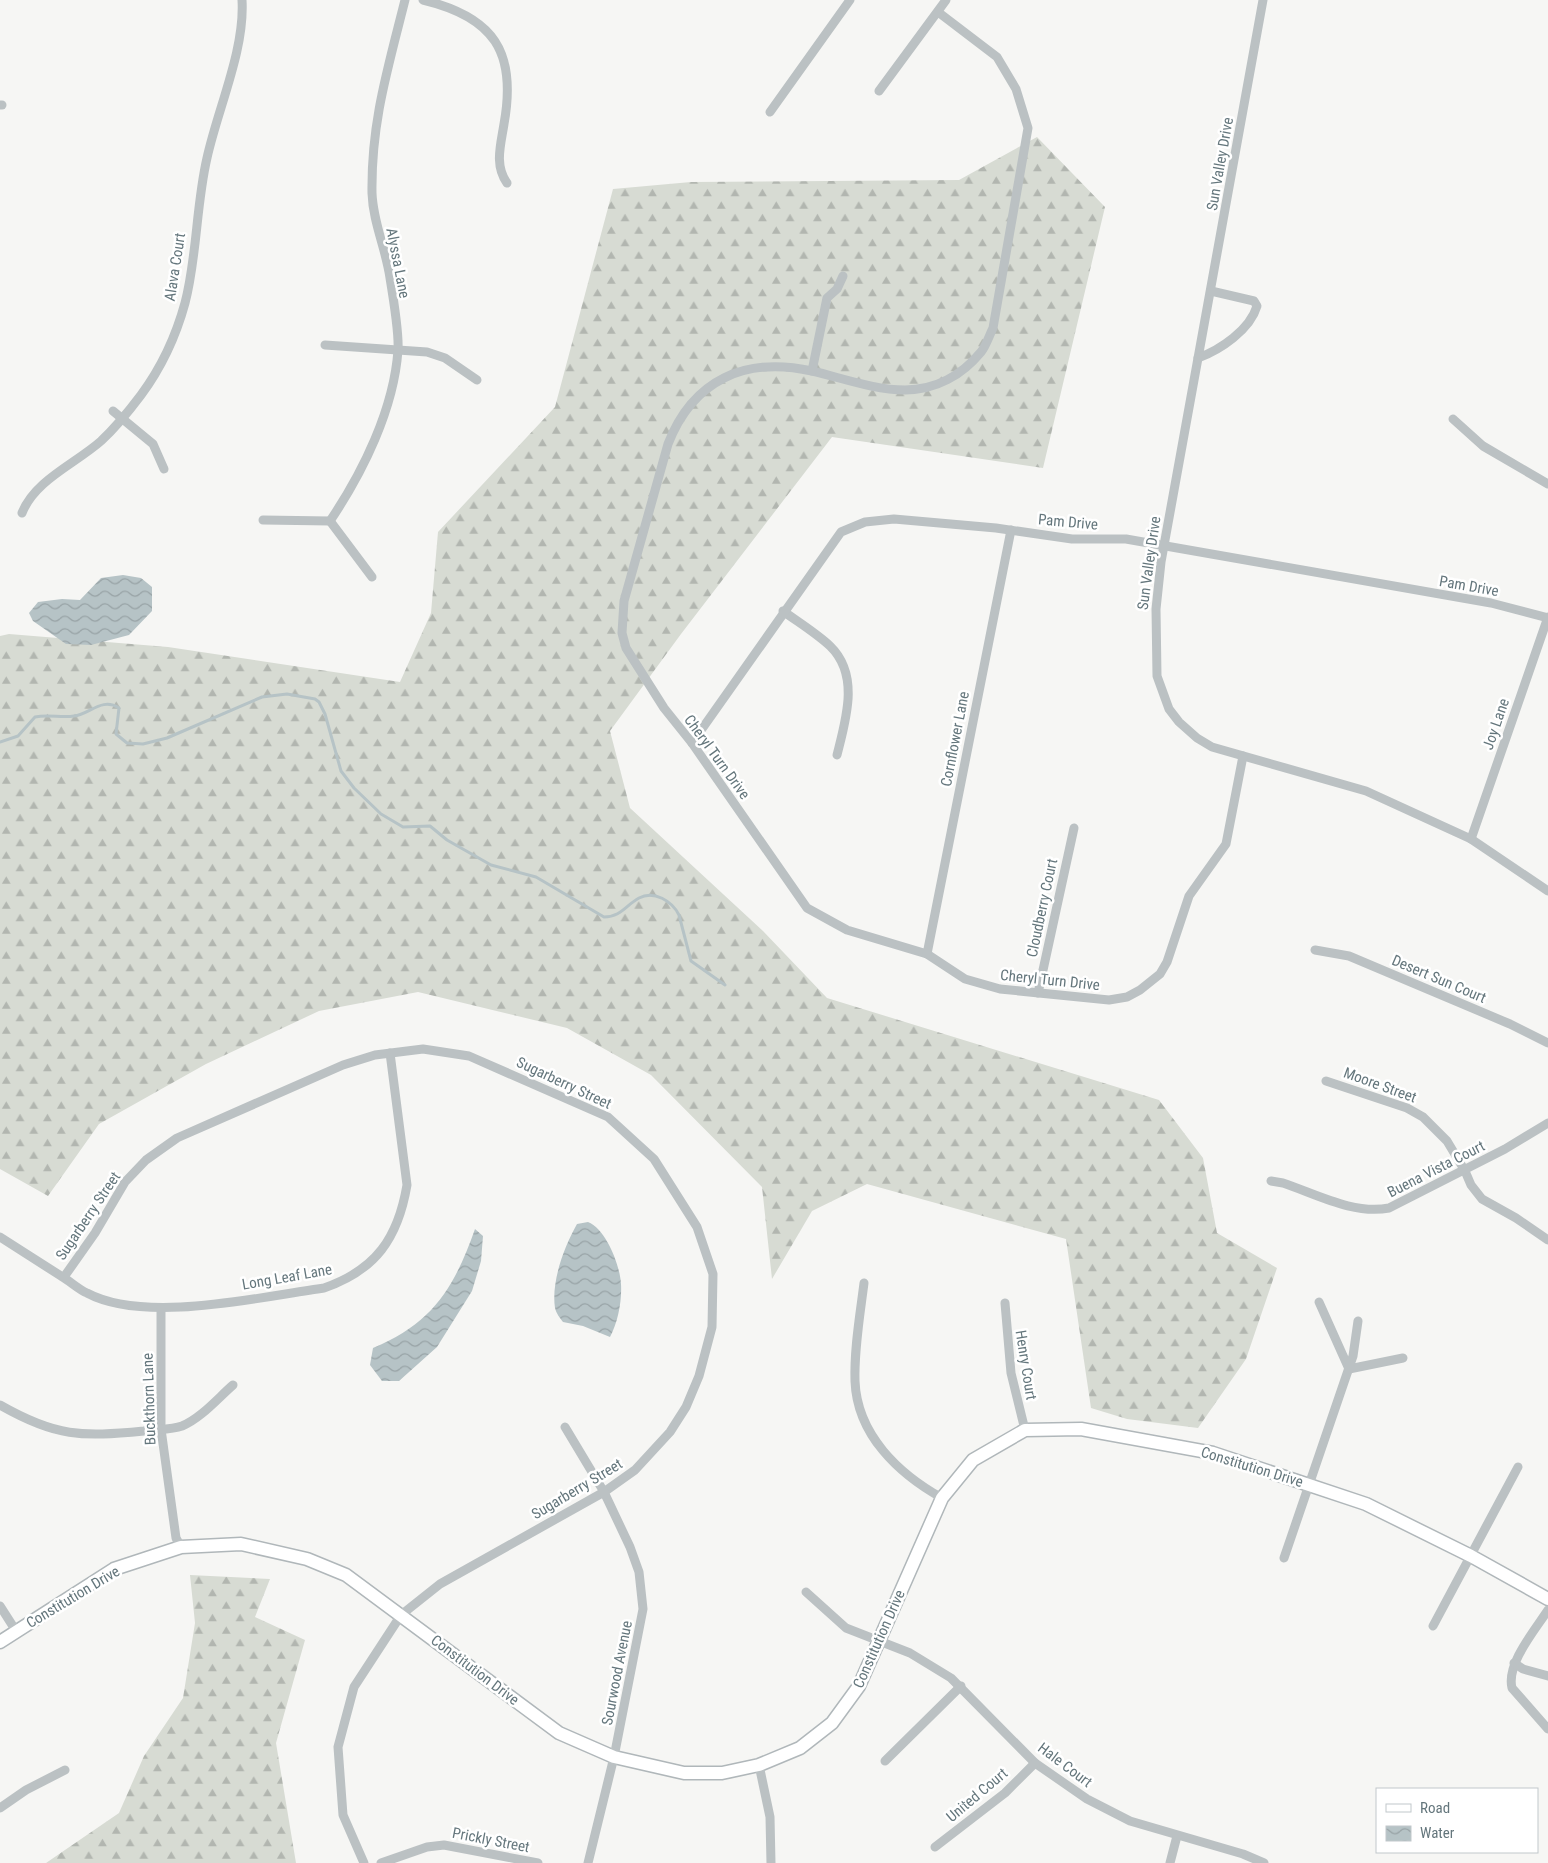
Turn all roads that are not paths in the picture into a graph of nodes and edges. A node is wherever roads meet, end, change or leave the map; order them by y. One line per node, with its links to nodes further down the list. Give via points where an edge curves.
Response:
1 (242, 0): 19 (street, Alava Court, via 238,47 204,169 184,305 156,373)
2 (405, 0): 14 (street, Alyssa Lane, via 377,114 372,155 374,214 390,278)
3 (422, 0): 10 (street, via 454,8 473,18 488,31 498,47 505,66 508,92 499,163)
4 (850, 0): 9 (street)
5 (946, 0): 7 (street)
6 (1263, 0): 12 (street, Sun Valley Drive)
7 (938, 12): 8 (street); 16 (street, Cheryl Turn Drive, via 997,57 1016,89 1028,128 993,328 982,351 953,378 922,389 904,390)
8 (878, 91)
9 (770, 112)
10 (507, 183)
11 (843, 276): 16 (street, via 837,289 827,298)
12 (1211, 291): 15 (street, Sun Valley Drive); 15 (street, via 1254,301 1257,306 1251,319 1223,345)
13 (325, 345): 14 (street)
14 (398, 349): 17 (street, via 427,352 445,358); 25 (street, Alyssa Lane, via 386,408 377,434)
15 (1198, 358): 27 (street, Sun Valley Drive)
16 (812, 371): 31 (street, Cheryl Turn Drive, via 771,368 732,374 716,381 699,393 676,422 668,444 624,601 622,633 636,666)
17 (477, 380)
18 (113, 411): 19 (street)
19 (122, 418): 21 (street, via 153,444); 23 (street, Alava Court, via 102,440 36,490)
20 (1453, 419): 22 (street, via 1483,446)
21 (164, 469)
22 (1548, 484)
23 (22, 513)
24 (262, 520): 25 (street)
25 (330, 520): 28 (street)
26 (1011, 530): 27 (street, Pam Drive, via 1072,539 1126,539); 29 (street, Pam Drive, via 894,520 865,522 841,532); 38 (street, Cornflower Lane)
27 (1164, 546): 30 (street, Pam Drive, via 1491,602); 33 (street, Sun Valley Drive, via 1156,608 1156,667 1162,692 1169,709 1197,738 1212,747)
28 (372, 577)
29 (783, 611): 31 (street, Pam Drive); 32 (street, via 830,646 842,662 848,683 848,711)
30 (1548, 618): 35 (street, Joy Lane)
31 (692, 744): 38 (street, Cheryl Turn Drive, via 808,908 847,930)
32 (837, 755)
33 (1243, 756): 35 (street, Sun Valley Drive, via 1366,790); 39 (street, Cheryl Turn Drive, via 1226,844 1189,896 1160,974 1127,997 1110,1000)
34 (1074, 828): 39 (street, Cloudberry Court)
35 (1470, 839): 36 (street, Sun Valley Drive)
36 (1548, 890)
37 (1315, 950): 40 (street, Desert Sun Court, via 1349,956)
38 (927, 954): 39 (street, Cheryl Turn Drive, via 965,979 1000,990)
39 (1038, 993)
40 (1548, 1043)
41 (390, 1053): 48 (street, Sugarberry Street, via 343,1065 229,1114 161,1149 126,1182); 52 (street, Long Leaf Lane, via 407,1186 397,1226 387,1245 373,1260 341,1282 324,1288); 63 (street, Sugarberry Street, via 422,1050 469,1056 608,1117 654,1159 697,1227 713,1274 712,1327 699,1376 670,1432 635,1470)
42 (1326, 1081): 44 (street, Moore Street, via 1423,1116 1447,1141)
43 (1548, 1123): 44 (street, Buena Vista Court)
44 (1465, 1170): 45 (street, Buena Vista Court, via 1389,1208 1378,1210 1356,1208); 47 (street, Moore Street, via 1482,1199)
45 (1271, 1181)
46 (0, 1237): 48 (street, Long Leaf Lane)
47 (1548, 1240)
48 (64, 1278): 52 (street, Long Leaf Lane, via 87,1293 108,1301)
49 (864, 1283): 64 (street, via 855,1383 869,1432 888,1458 908,1477)
50 (1319, 1302): 55 (street)
51 (1005, 1304): 60 (street, Henry Court, via 1011,1372)
52 (161, 1308): 59 (street, Buckthorn Lane)
53 (1358, 1321): 55 (street)
54 (1403, 1358): 55 (street)
55 (1349, 1369): 62 (street)
56 (233, 1386): 59 (street, via 193,1420 180,1427)
57 (0, 1405): 59 (street, via 22,1418 77,1435)
58 (565, 1427): 63 (street, Sourwood Avenue)
59 (161, 1429): 65 (street, Buckthorn Lane, via 176,1538)
60 (1025, 1430): 62 (street, Constitution Drive, via 1080,1429 1213,1453); 64 (street, Constitution Drive, via 973,1460)
61 (1518, 1467): 66 (street)
62 (1310, 1486): 66 (street, Constitution Drive, via 1374,1508); 67 (street)
63 (604, 1492): 72 (street, Sugarberry Street, via 440,1584); 81 (street, Sourwood Avenue, via 639,1572 643,1610)
64 (942, 1498): 75 (street, Constitution Drive)
65 (181, 1547): 72 (street, Constitution Drive, via 241,1544 308,1559 346,1575); 74 (street, Constitution Drive, via 114,1569)
66 (1471, 1556): 69 (street, Constitution Drive); 73 (street)
67 (1284, 1558)
68 (806, 1592): 75 (street, Hale Court, via 842,1624)
69 (1548, 1600)
70 (0, 1606): 74 (street)
71 (1548, 1610): 77 (street)
72 (401, 1615): 81 (street, Constitution Drive, via 558,1733); 89 (street, Sugarberry Street, via 354,1687 338,1747 343,1815)
73 (1433, 1626)
74 (16, 1631): 76 (street, Constitution Drive)
75 (878, 1640): 79 (street, Hale Court, via 922,1659); 84 (street, Constitution Drive, via 859,1686 832,1723 800,1748)
76 (0, 1642)
77 (1514, 1663): 78 (street); 80 (street, via 1510,1673 1512,1688)
78 (1548, 1676)
79 (962, 1686): 82 (street); 83 (street, Hale Court)
80 (1548, 1729)
81 (614, 1757): 84 (street, Constitution Drive, via 684,1772 722,1773); 92 (street, Sourwood Avenue)
82 (885, 1761)
83 (1035, 1763): 87 (street, Hale Court, via 1114,1814); 88 (street, United Court, via 1005,1793)
84 (759, 1765): 93 (street, via 770,1817)
85 (65, 1770): 86 (street)
86 (0, 1808)
87 (1178, 1836): 94 (street); 95 (street, Hale Court, via 1244,1854)
88 (935, 1847)
89 (364, 1863)
90 (381, 1863): 91 (street, Prickly Street, via 427,1847 444,1845)
91 (538, 1863)
92 (588, 1863)
93 (771, 1863)
94 (1170, 1863)
95 (1264, 1863)

